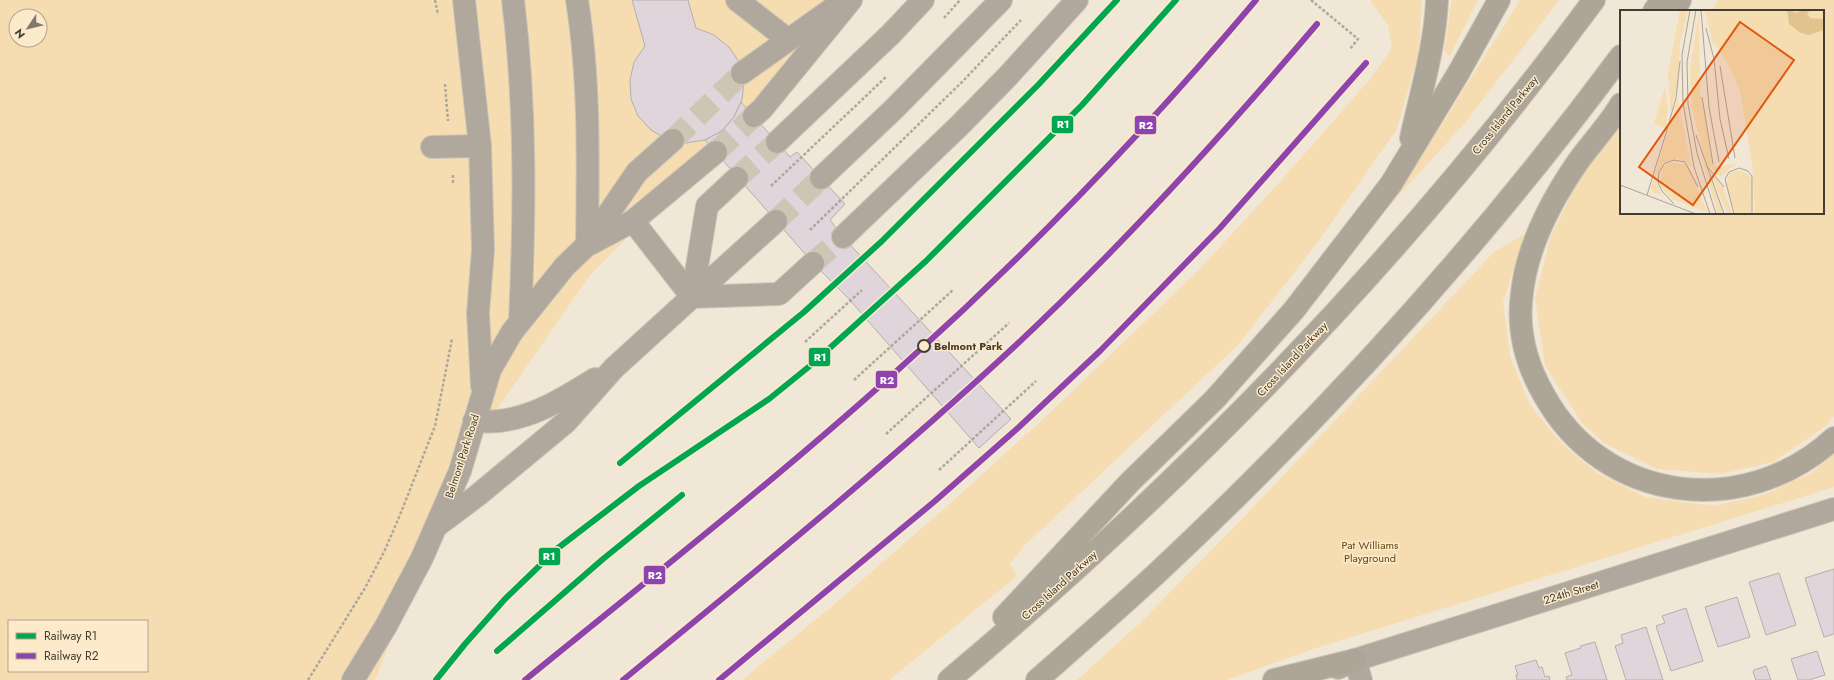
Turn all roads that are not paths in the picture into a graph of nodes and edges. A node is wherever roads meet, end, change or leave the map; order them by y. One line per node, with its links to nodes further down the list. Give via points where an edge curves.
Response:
1 (464, 0): 24 (street)
2 (513, 0): 36 (street, via 520,64 524,146)
3 (577, 0): 33 (street, via 587,113)
4 (737, 0): 17 (street)
5 (845, 0): 17 (street)
6 (851, 0): 21 (street)
7 (923, 0): 23 (street, via 891,34)
8 (1000, 0): 29 (street, via 894,109)
9 (1077, 0): 32 (street, via 959,126)
10 (1437, 0): 27 (highway, via 1436,25)
11 (1498, 0): 27 (highway)
12 (1594, 0): 46 (highway, Cross Island Parkway, via 1443,191 1300,351 1160,492 1086,561)
13 (1662, 0): 15 (highway)
14 (1680, 0): 16 (highway)
15 (1655, 10)
16 (1675, 10)
17 (787, 39): 19 (street)
18 (1620, 57): 47 (highway, via 1502,208 1333,397 1161,569)
19 (742, 73)
20 (1620, 105): 40 (highway, via 1578,162 1554,202 1526,268 1522,293 1522,338 1537,383 1548,402 1561,422 1592,452 1629,474 1651,483 1672,487 1719,490 1764,480 1803,463)
21 (754, 116)
22 (673, 140): 33 (street, via 637,172)
23 (777, 142)
24 (480, 146): 25 (street); 38 (street, via 483,250 478,313)
25 (432, 147)
26 (716, 152): 30 (street)
27 (1408, 154): 45 (highway, via 1391,184 1294,310 1255,356 1177,438 1130,482)
28 (737, 178): 35 (street, via 707,206)
29 (821, 178)
30 (633, 221): 33 (street); 35 (street)
31 (776, 221): 35 (street)
32 (843, 237)
33 (587, 245): 36 (street, Belmont Park Road, via 565,266)
34 (813, 263): 35 (street, via 779,294)
35 (692, 297): 37 (street)
36 (520, 320): 38 (street, Belmont Park Road, via 490,370)
37 (614, 368): 39 (street, via 537,412 498,421); 42 (street, via 566,422 478,495)
38 (482, 392): 39 (street, Belmont Park Road)
39 (474, 421): 42 (street, Belmont Park Road, via 460,471)
40 (1834, 438)
41 (1834, 509): 43 (street, 224th Street)
42 (437, 525): 44 (street, Belmont Park Road, via 405,594)
43 (1355, 660): 48 (highway); 49 (street, 224th Street); 50 (street)
44 (353, 680)
45 (946, 680)
46 (949, 680)
47 (1037, 680)
48 (1274, 680)
49 (1311, 680)
50 (1361, 680)

